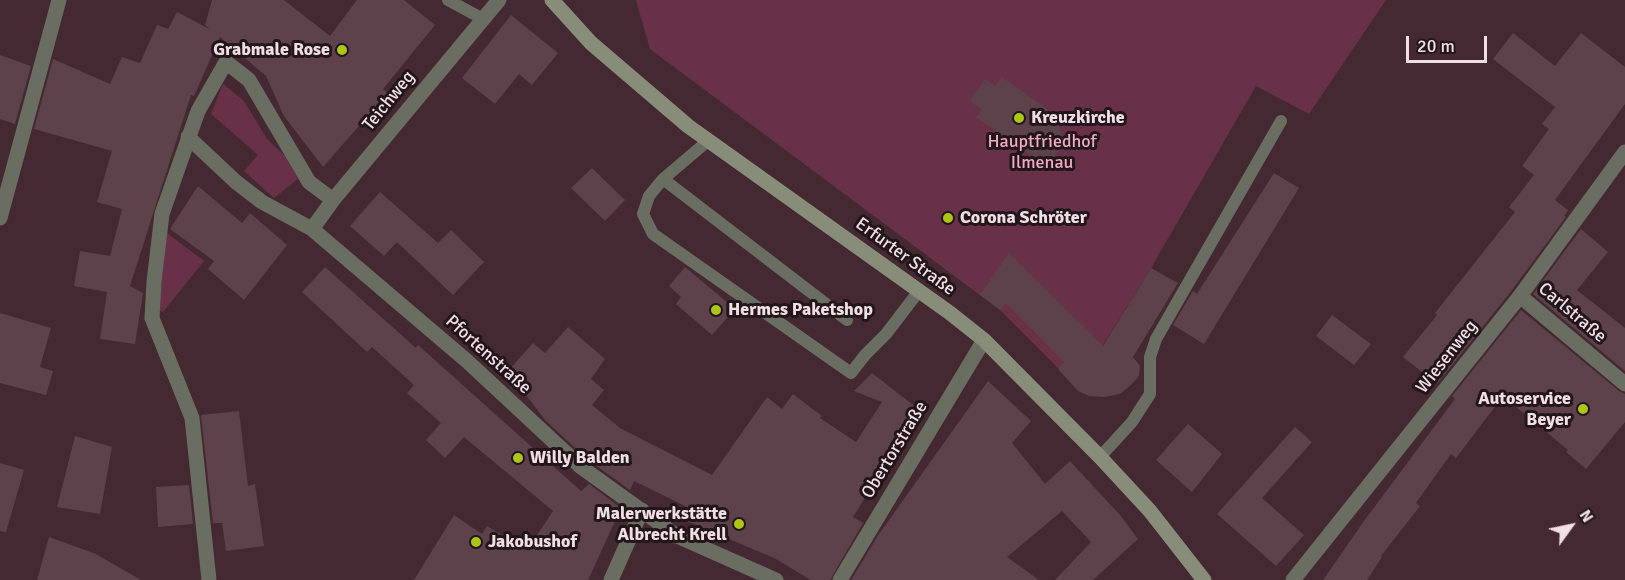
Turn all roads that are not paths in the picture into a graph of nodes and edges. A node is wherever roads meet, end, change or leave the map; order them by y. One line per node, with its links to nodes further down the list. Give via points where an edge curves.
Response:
1 (59, 0): 12 (street)
2 (448, 0): 5 (lane)
3 (499, 0): 5 (street, Teichweg)
4 (552, 0): 8 (main road, Erfurter Straße, via 591,43)
5 (483, 19): 11 (street, Teichweg)
6 (1281, 121): 19 (lane, via 1156,339 1150,357 1150,394 1132,422)
7 (188, 137): 11 (street, via 226,62 249,80 309,182); 13 (street, Pfortenstraße, via 262,202); 21 (street, via 162,214 152,318 192,418)
8 (709, 140): 10 (lane); 14 (main road, Erfurter Straße)
9 (1625, 152): 15 (street, Wiesenweg)
10 (663, 180): 14 (lane, via 649,196 643,214 653,234 851,373); 16 (lane)
11 (333, 200): 13 (street, Teichweg)
12 (0, 218)
13 (312, 229): 20 (street, Pfortenstraße, via 467,361 581,467)
14 (919, 291): 17 (main road, Erfurter Straße)
15 (1520, 296): 18 (street, Carlstraße); 26 (street, Wiesenweg)
16 (847, 320)
17 (984, 340): 19 (main road, Erfurter Straße); 24 (street, Obertorstraße)
18 (1625, 384)
19 (1100, 457): 25 (main road, Erfurter Straße, via 1150,511)
20 (642, 510): 22 (street); 23 (street, Pfortenstraße, via 677,536)
21 (208, 580)
22 (611, 580)
23 (776, 580)
24 (840, 580)
25 (1204, 580)
26 (1293, 580)

